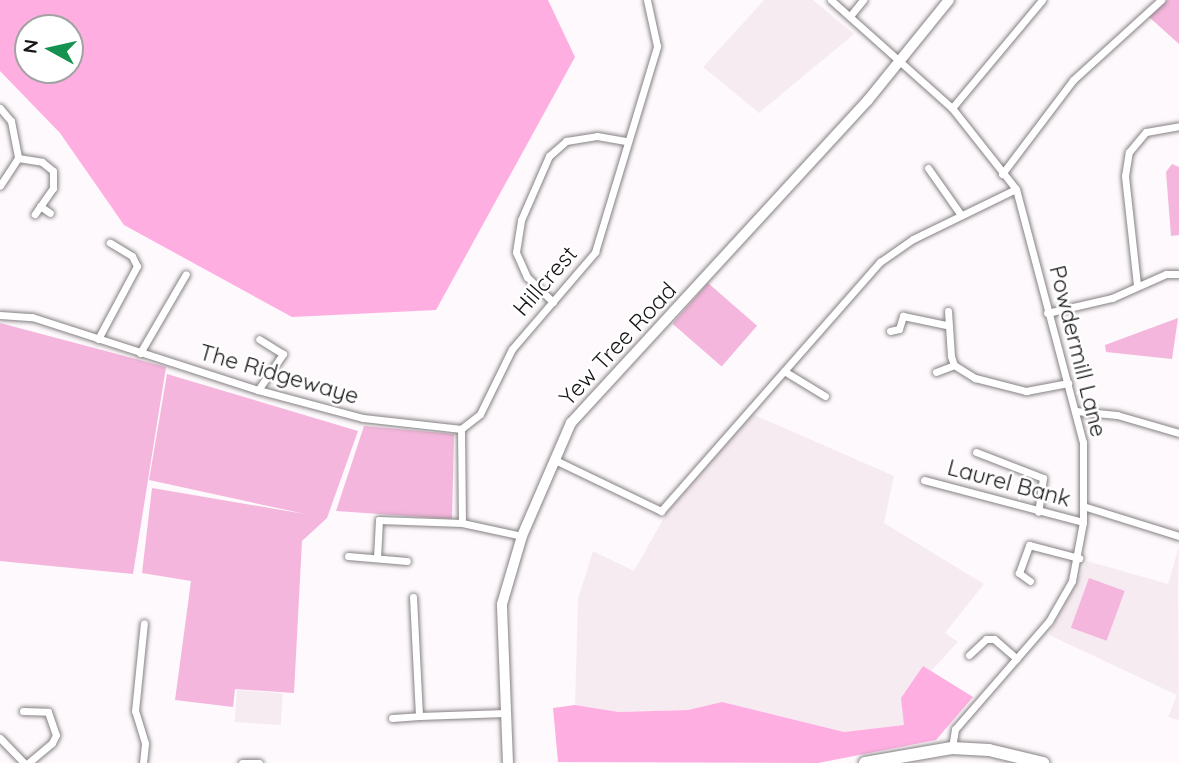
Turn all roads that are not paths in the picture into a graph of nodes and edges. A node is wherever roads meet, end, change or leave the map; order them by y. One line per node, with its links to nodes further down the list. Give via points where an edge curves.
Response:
1 (647, 0): 12 (street, Hillcrest, via 657,46 648,87)
2 (831, 0): 7 (street, Powdermill Lane)
3 (863, 0): 7 (street)
4 (949, 0): 8 (street, Yew Tree Road)
5 (1042, 0): 10 (street)
6 (1161, 0): 15 (street, via 1073,80)
7 (850, 16): 8 (street, Powdermill Lane)
8 (902, 60): 10 (street, Powdermill Lane); 45 (street, Yew Tree Road, via 571,423)
9 (0, 108): 13 (street, via 11,121)
10 (952, 108): 15 (street, Powdermill Lane)
11 (1179, 126): 25 (street, via 1146,132 1129,152 1125,176)
12 (626, 141): 26 (street, Hillcrest, via 614,203 596,252); 26 (street, via 597,136 566,141 549,156 521,220 516,252 527,276)
13 (18, 158): 16 (street); 18 (street, via 42,162 53,172 53,188)
14 (928, 168): 21 (street)
15 (1002, 174): 17 (street, Powdermill Lane)
16 (0, 186)
17 (1016, 189): 21 (street); 28 (street, Powdermill Lane)
18 (40, 206): 19 (street); 20 (street)
19 (50, 213)
20 (34, 214)
21 (961, 215): 36 (street, via 880,262)
22 (110, 243): 32 (street, via 132,256 137,266)
23 (186, 274): 34 (street)
24 (1179, 274): 25 (street)
25 (1137, 285): 28 (street, via 1112,298)
26 (553, 302): 42 (street, Hillcrest, via 512,349 480,414)
27 (948, 311): 30 (street)
28 (1047, 313): 38 (street, Powdermill Lane)
29 (0, 315): 32 (street, The Ridgewaye, via 32,317)
30 (946, 326): 31 (street, via 903,316 898,329); 35 (street)
31 (890, 331)
32 (98, 339): 34 (street, The Ridgewaye)
33 (259, 339): 39 (street, via 283,354)
34 (140, 353): 39 (street, The Ridgewaye)
35 (954, 365): 37 (street); 38 (street, via 1001,387 1026,391)
36 (784, 371): 40 (street); 45 (street, via 660,511)
37 (936, 372)
38 (1068, 383): 41 (street, Powdermill Lane)
39 (258, 390): 42 (street, The Ridgewaye, via 363,418)
40 (825, 396)
41 (1076, 411): 43 (street, via 1117,415); 47 (street, Powdermill Lane, via 1083,442)
42 (461, 429): 50 (street)
43 (1179, 433)
44 (976, 452): 48 (street, via 1043,478)
45 (555, 460): 51 (street, Yew Tree Road)
46 (924, 480): 48 (street, Laurel Bank)
47 (1083, 506): 49 (street, Powdermill Lane); 52 (street)
48 (1038, 512): 49 (street, Laurel Bank)
49 (1083, 522): 55 (street, Powdermill Lane)
50 (463, 523): 51 (street); 54 (street, via 379,520)
51 (522, 536): 63 (street, Yew Tree Road, via 502,604)
52 (1179, 536)
53 (348, 556): 54 (street)
54 (377, 558): 56 (street)
55 (1079, 558): 57 (street, via 1029,545 1019,573); 61 (street, Powdermill Lane, via 1049,621)
56 (407, 561)
57 (1030, 581)
58 (412, 597): 64 (street)
59 (144, 623): 69 (street, via 135,711 145,743)
60 (969, 656): 61 (street, via 979,643 994,639)
61 (1017, 659): 67 (street, Powdermill Lane, via 955,729)
62 (23, 710): 68 (street, via 48,712 56,735)
63 (505, 713): 64 (street); 72 (street, Yew Tree Road)
64 (418, 716): 65 (street)
65 (392, 718)
66 (0, 738): 68 (street)
67 (952, 748): 73 (highway); 74 (highway, via 989,750)
68 (26, 763)
69 (143, 763)
70 (242, 763): 71 (street)
71 (259, 763)
72 (508, 763)
73 (865, 763)
74 (1043, 763)

